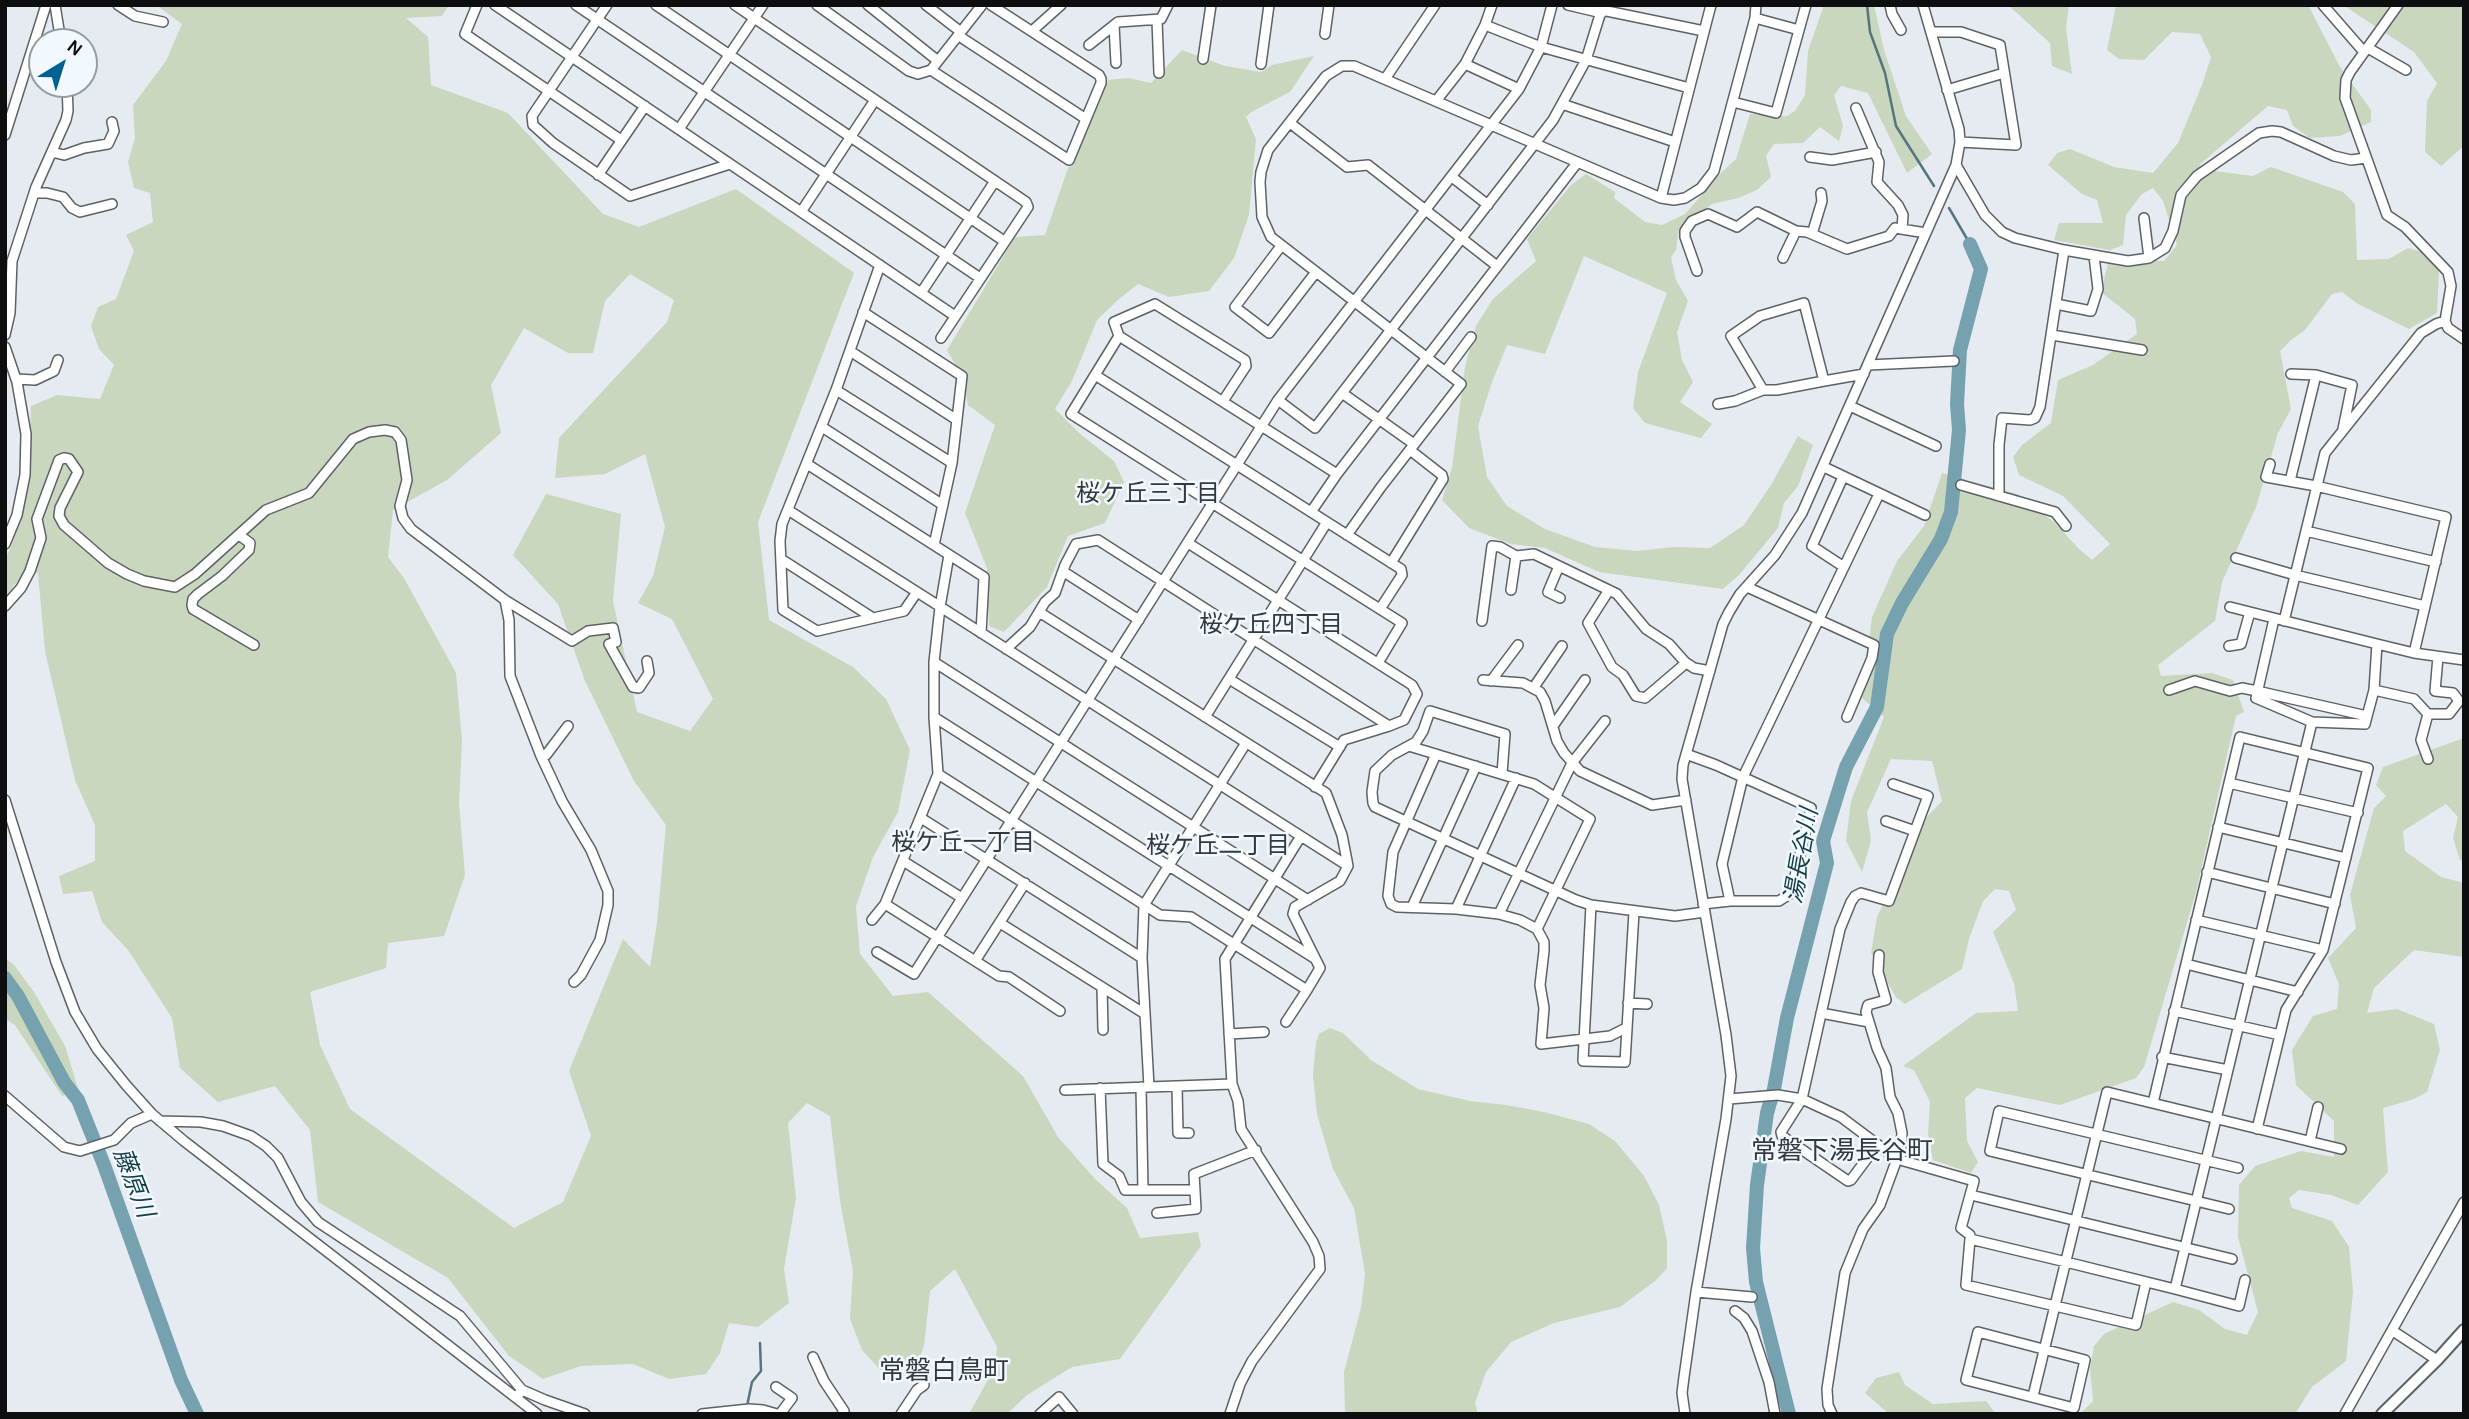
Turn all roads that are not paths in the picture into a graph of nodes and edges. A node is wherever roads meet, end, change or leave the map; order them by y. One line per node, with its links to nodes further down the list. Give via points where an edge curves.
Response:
1 (46, 5): 81 (street)
2 (55, 5): 40 (street)
3 (118, 5): 37 (street, via 135,16)
4 (477, 5): 67 (street, via 465,34)
5 (495, 5): 52 (street)
6 (576, 5): 35 (street)
7 (607, 5): 35 (street)
8 (656, 5): 51 (street)
9 (735, 5): 33 (street)
10 (763, 5): 33 (street)
11 (817, 5): 59 (street, via 909,71)
12 (868, 5): 55 (street)
13 (926, 5): 46 (street)
14 (982, 5): 46 (street)
15 (991, 5): 43 (street)
16 (1060, 5): 43 (street)
17 (1168, 5): 36 (street)
18 (1211, 5): 53 (street)
19 (1269, 5): 57 (street)
20 (1329, 5): 47 (street)
21 (1435, 5): 63 (street)
22 (1492, 5): 39 (street)
23 (1552, 5): 49 (street)
24 (1568, 5): 32 (street)
25 (1711, 5): 44 (street)
26 (1756, 5): 34 (street)
27 (1806, 5): 41 (street)
28 (1890, 5): 42 (street)
29 (1923, 5): 45 (street)
30 (2323, 5): 50 (street)
31 (2398, 5): 50 (street)
32 (1602, 9): 44 (street); 54 (street)
33 (754, 18): 51 (street); 70 (street)
34 (1755, 18): 41 (street); 72 (street)
35 (597, 19): 52 (street); 68 (street)
36 (1157, 20): 38 (street); 61 (street)
37 (163, 22)
38 (1114, 25): 48 (street); 56 (street)
39 (1485, 25): 49 (street); 58 (street)
40 (59, 28)
41 (1799, 30): 72 (street, via 1776,113)
42 (1901, 30)
43 (1032, 31): 76 (street, via 1099,75 1101,83)
44 (1704, 31): 64 (street)
45 (1931, 32): 62 (street, via 1961,32 2000,45); 66 (street)
46 (960, 34): 55 (street); 76 (street)
47 (1325, 34)
48 (1088, 45)
49 (1541, 47): 54 (street); 65 (street)
50 (2366, 50): 60 (street); 90 (street, via 2350,72 2345,89)
51 (729, 55): 68 (street); 82 (street)
52 (572, 57): 67 (street); 74 (street)
53 (1203, 59)
54 (1586, 60): 64 (street); 73 (street)
55 (938, 61): 59 (street)
56 (1116, 63)
57 (1261, 64)
58 (1465, 64): 65 (street); 71 (street)
59 (931, 70): 76 (street, via 1069,160)
60 (2406, 70)
61 (1160, 73)
62 (2004, 73): 66 (street); 85 (street, via 2016,145)
63 (1385, 79): 71 (street); 78 (street, via 1342,66 1326,76)
64 (1689, 88): 84 (street)
65 (1519, 89): 79 (street)
66 (1947, 90): 85 (street)
67 (549, 91): 83 (street); 95 (street, via 532,116 533,125)
68 (704, 92): 80 (street); 94 (street)
69 (68, 98): 87 (street, via 68,111)
70 (875, 100): 82 (street); 97 (street)
71 (1436, 101): 79 (street)
72 (1733, 102): 100 (street, via 1708,180 1693,195)
73 (1562, 104): 84 (street); 86 (street)
74 (645, 106): 80 (street); 83 (street)
75 (1856, 108): 88 (street)
76 (1086, 119)
77 (112, 122): 87 (street, via 114,131 108,144 64,155)
78 (1290, 123): 103 (street, via 1347,167 1368,165); 113 (street, via 1268,150 1261,172 1262,217)
79 (1492, 124): 86 (street); 96 (street)
80 (679, 129): 92 (street)
81 (5, 135)
82 (850, 137): 94 (street); 105 (street)
83 (621, 140): 95 (street)
84 (1675, 142): 100 (street)
85 (1960, 142): 93 (street)
86 (1536, 144): 91 (street); 102 (street)
87 (52, 152): 98 (street)
88 (1876, 152): 89 (street, via 1832,160); 107 (street, via 1880,166 1877,183 1898,205)
89 (1810, 157)
90 (2366, 158): 118 (street, via 2334,156 2281,132 2259,133 2197,176 2181,195 2170,240); 129 (street, via 2386,215 2405,227 2448,272 2451,286)
91 (1577, 163): 100 (street); 120 (street)
92 (730, 164): 95 (street, via 630,197); 104 (street)
93 (1956, 165): 109 (street); 114 (street, via 1993,225 2015,238)
94 (826, 174): 104 (street); 115 (street)
95 (598, 175)
96 (1452, 177): 102 (street); 103 (street)
97 (995, 181): 105 (street); 112 (street, via 1028,207)
98 (34, 193): 101 (street, via 62,197 80,212); 131 (street, via 12,261)
99 (1821, 193): 110 (street)
100 (1661, 198)
101 (112, 204)
102 (1488, 205): 111 (street)
103 (1426, 211): 111 (street); 125 (street)
104 (801, 212): 119 (street)
105 (970, 218): 112 (street); 115 (street)
106 (2144, 218): 118 (street)
107 (1902, 229): 109 (street); 110 (street, via 1847,249)
108 (1796, 231): 110 (street); 117 (street); 121 (street, via 1758,212 1737,226 1708,214 1692,221 1685,231)
109 (1926, 233): 143 (street)
110 (1812, 234)
111 (1462, 239): 120 (street); 130 (street)
112 (1004, 241): 123 (street)
113 (1281, 246): 122 (street); 122 (street, via 1234,307 1269,333)
114 (2064, 250): 116 (street); 126 (street)
115 (946, 255): 123 (street); 124 (street)
116 (2094, 257): 118 (street); 126 (street, via 2098,289 2091,311)
117 (1783, 258)
118 (2149, 258)
119 (880, 265): 124 (street); 127 (street)
120 (1497, 266): 140 (street)
121 (1697, 271)
122 (1316, 272): 125 (street)
123 (980, 278): 128 (street)
124 (921, 293): 128 (street)
125 (1354, 302): 130 (street); 153 (street)
126 (2056, 304): 132 (street)
127 (863, 312): 139 (street); 158 (street, via 962,376)
128 (956, 316): 135 (street)
129 (2445, 321): 136 (street); 161 (street, via 2421,334)
130 (1391, 330): 140 (street); 152 (street)
131 (5, 335)
132 (2052, 335): 138 (street); 175 (street, via 2038,414 2030,420 2003,418)
133 (1119, 336): 146 (street); 154 (street); 154 (street, via 1114,322 1155,304 1245,360 1247,366)
134 (1471, 337): 144 (street)
135 (941, 338)
136 (2464, 339)
137 (5, 347): 148 (street)
138 (2141, 350)
139 (850, 351): 150 (street); 158 (street)
140 (1426, 357): 144 (street); 157 (street)
141 (58, 360): 148 (street, via 54,371 35,380)
142 (1954, 361): 143 (street)
143 (1866, 369): 149 (street); 156 (street)
144 (1445, 372): 163 (street, via 1461,384)
145 (2291, 374): 147 (street)
146 (1095, 375): 167 (street); 176 (street, via 1071,414)
147 (2316, 375): 161 (street, via 2352,385); 171 (street)
148 (16, 379): 187 (street, via 26,434 25,475)
149 (1824, 381): 151 (street); 151 (street, via 1804,303 1760,316 1731,336)
150 (836, 390): 160 (street); 164 (street)
151 (1763, 390): 155 (street)
152 (1342, 393): 153 (street, via 1315,428); 157 (street)
153 (1278, 400): 159 (street)
154 (1223, 401): 159 (street)
155 (1718, 404)
156 (1850, 406): 162 (street); 168 (street)
157 (1377, 419): 163 (street); 169 (street)
158 (957, 420): 164 (street)
159 (1262, 425): 167 (street); 169 (street)
160 (822, 427): 165 (street); 177 (street)
161 (2342, 431): 173 (street, via 2325,453)
162 (1936, 446)
163 (1412, 447): 185 (street); 195 (street, via 1443,479)
164 (952, 463): 177 (street)
165 (807, 464): 178 (street); 188 (street)
166 (2270, 464): 171 (street, via 2266,477)
167 (1237, 465): 176 (street); 179 (street)
168 (1824, 467): 170 (street); 201 (street, via 1787,537)
169 (1337, 474): 179 (street)
170 (1843, 477): 174 (street); 197 (street, via 1812,546)
171 (2290, 481): 173 (street)
172 (1961, 485): 175 (street)
173 (2316, 486): 183 (street); 194 (street, via 2446,517)
174 (1879, 494): 180 (street); 197 (street)
175 (1999, 496): 182 (street, via 2055,512)
176 (1212, 504): 186 (street); 193 (street)
177 (943, 505): 188 (street)
178 (788, 510): 192 (street, via 781,532); 204 (street)
179 (1311, 512): 181 (street)
180 (1925, 515)
181 (1327, 522): 185 (street); 193 (street)
182 (2066, 526)
183 (2306, 531): 194 (street); 199 (street)
184 (239, 535): 206 (street, via 266,510 309,493 353,439 369,432 395,432 401,440 407,480 400,506 403,518 411,529); 208 (street, via 175,587 127,574 84,543 59,516 78,472 64,457 55,465 37,519 41,538 30,571); 224 (street, via 250,543 248,550 198,594 192,605)
185 (1348, 535): 195 (street)
186 (1188, 543): 200 (street); 207 (street)
187 (5, 544)
188 (934, 545): 189 (street)
189 (948, 555): 210 (street); 221 (street, via 984,578)
190 (1516, 556): 196 (street, via 1534,554); 202 (street); 219 (street, via 1492,546)
191 (2236, 558): 199 (street)
192 (781, 559): 215 (street); 215 (street, via 783,610 817,631)
193 (1303, 561): 207 (street); 212 (street)
194 (2436, 562): 209 (street)
195 (1391, 563): 212 (street, via 1402,575)
196 (1559, 566): 203 (street); 205 (street, via 1548,592)
197 (1844, 567): 216 (street)
198 (1064, 572): 200 (street, via 1076,544 1098,540); 213 (street); 218 (street)
199 (2295, 575): 209 (street); 220 (street)
200 (1163, 581): 218 (street); 222 (street)
201 (1746, 587): 216 (street); 237 (street, via 1723,624)
202 (1511, 590)
203 (1609, 590): 236 (street); 236 (street, via 1588,623 1612,667 1636,696 1644,698)
204 (916, 592): 210 (street); 215 (street, via 904,611)
205 (1560, 598)
206 (505, 600): 233 (street, via 572,641 588,631 613,628 616,642 609,644 633,687 639,688 649,673); 262 (street, via 510,676)
207 (1278, 600): 222 (street); 235 (street)
208 (5, 606)
209 (2425, 606): 229 (street)
210 (940, 607): 221 (street); 234 (street)
211 (2230, 607): 214 (street)
212 (1380, 609): 235 (street, via 1402,623)
213 (1039, 612): 228 (street); 231 (street)
214 (2250, 612): 217 (street); 227 (street, via 2241,644)
215 (873, 618)
216 (1818, 618): 249 (street, via 1874,645); 268 (street)
217 (2274, 619): 220 (street); 243 (street)
218 (1139, 621): 231 (street)
219 (1482, 621)
220 (2284, 621): 223 (street)
221 (981, 633): 228 (street)
222 (1254, 639): 238 (street); 253 (street)
223 (2377, 644): 229 (street); 242 (street)
224 (254, 645)
225 (1518, 645): 240 (street, via 1487,681)
226 (1562, 646): 240 (street)
227 (2229, 646)
228 (1006, 649): 244 (street)
229 (2414, 653): 230 (street)
230 (2438, 657): 232 (street); 245 (street, via 2435,691 2453,693 2459,701 2449,715)
231 (1114, 659): 244 (street); 248 (street)
232 (2464, 660)
233 (647, 661)
234 (934, 662): 247 (street); 255 (street)
235 (1377, 663): 253 (street, via 1412,685 1417,694 1405,720)
236 (1686, 663): 237 (street)
237 (1710, 671): 261 (street)
238 (1229, 679): 248 (street); 257 (street)
239 (1585, 680): 254 (street)
240 (1534, 687): 254 (street, via 1545,701)
241 (2169, 690): 243 (street, via 2195,681 2230,691)
242 (2374, 690): 245 (street, via 2414,699); 246 (street)
243 (2257, 691): 246 (street); 251 (street, via 2256,698)
244 (1087, 701): 255 (street); 273 (street)
245 (2428, 715): 263 (street, via 2421,740)
246 (2367, 716): 251 (street, via 2365,724)
247 (934, 717): 266 (street); 270 (street)
248 (1205, 717): 256 (street)
249 (1847, 717)
250 (1605, 721): 264 (street)
251 (2312, 722): 259 (street)
252 (568, 726): 262 (street)
253 (1389, 726): 257 (street, via 1344,740)
254 (1553, 726): 264 (street)
255 (1061, 742): 270 (street); 284 (street)
256 (1247, 743): 273 (street); 274 (street)
257 (1340, 747): 274 (street)
258 (1409, 747): 260 (street); 267 (street, via 1423,731 1430,711 1505,734); 282 (street, via 1375,771 1372,792 1375,807)
259 (2305, 753): 271 (street, via 2240,737); 276 (street); 279 (street, via 2368,768)
260 (1436, 754): 265 (street); 282 (street)
261 (1686, 754): 268 (street); 278 (street, via 1682,779)
262 (541, 756): 330 (street, via 608,891 600,940)
263 (2428, 759)
264 (1572, 763): 275 (street); 278 (street, via 1652,805)
265 (1476, 766): 267 (street); 288 (street)
266 (938, 774): 280 (street); 281 (street)
267 (1502, 774): 269 (street)
268 (1743, 777): 304 (street, via 1722,864); 304 (street, via 1811,808 1791,893 1779,901)
269 (1516, 778): 275 (street); 290 (street)
270 (1036, 781): 281 (street); 294 (street)
271 (2229, 783): 276 (street); 285 (street)
272 (1893, 784): 286 (street, via 1928,796)
273 (1220, 785): 284 (street); 287 (street)
274 (1315, 787): 295 (street, via 1329,800)
275 (1555, 796): 297 (street); 301 (street, via 1590,819)
276 (2294, 797): 279 (street); 289 (street)
277 (5, 800): 361 (street, via 75,1013 97,1049)
278 (1686, 800): 310 (street)
279 (2358, 813): 291 (street)
280 (921, 818): 292 (street); 293 (street)
281 (1011, 821): 292 (street); 307 (street)
282 (1407, 821): 288 (street); 309 (street, via 1391,858 1388,896 1394,906)
283 (1886, 821): 286 (street)
284 (1193, 827): 294 (street); 298 (street)
285 (2218, 827): 289 (street); 296 (street)
286 (1915, 831): 338 (street, via 1889,901 1861,893 1851,902 1840,929)
287 (1301, 836): 295 (street); 298 (street)
288 (1443, 838): 290 (street); 309 (street)
289 (2283, 843): 291 (street); 300 (street)
290 (1480, 856): 297 (street); 311 (street)
291 (2346, 858): 306 (street)
292 (986, 859): 299 (street); 302 (street)
293 (903, 861): 302 (street); 305 (street)
294 (1169, 866): 307 (street); 314 (street)
295 (1348, 866): 303 (street, via 1340,881)
296 (2207, 872): 300 (street); 316 (street)
297 (1519, 874): 301 (street); 313 (street)
298 (1275, 879): 303 (street); 314 (street)
299 (1025, 883): 317 (street); 325 (street)
300 (2272, 888): 306 (street); 319 (street)
301 (1556, 891): 308 (street); 318 (street)
302 (962, 898): 320 (street)
303 (1308, 900): 326 (street, via 1295,907 1293,914)
304 (1730, 901): 310 (street)
305 (885, 904): 315 (street); 320 (street)
306 (2335, 904): 322 (street)
307 (1144, 905): 321 (street, via 1160,915 1191,917); 325 (street)
308 (1591, 905): 312 (street); 348 (street)
309 (1412, 908): 311 (street)
310 (1704, 908): 312 (street, via 1675,916); 357 (street, via 1730,1063)
311 (1456, 909): 313 (street)
312 (1634, 912): 334 (street)
313 (1499, 914): 318 (street)
314 (1250, 918): 321 (street); 326 (street)
315 (872, 920)
316 (2196, 920): 319 (street); 328 (street)
317 (1000, 923): 327 (street); 331 (street)
318 (1537, 929): 348 (street, via 1544,942 1541,1044)
319 (2261, 934): 322 (street); 329 (street)
320 (937, 936): 323 (street, via 914,974); 327 (street)
321 (1234, 944): 332 (street); 346 (street, via 1225,959)
322 (2323, 950): 333 (street)
323 (877, 951)
324 (1879, 955): 341 (street, via 1878,972 1886,1000 1868,1005)
325 (1142, 958): 339 (street)
326 (1316, 960): 332 (street, via 1321,968)
327 (975, 961): 336 (street)
328 (2186, 964): 329 (street); 337 (street)
329 (2250, 980): 333 (street); 342 (street)
330 (574, 982)
331 (1102, 987): 339 (street); 344 (street)
332 (1307, 990): 340 (street)
333 (2298, 992): 347 (street, via 2286,1010)
334 (1628, 1003): 335 (street); 343 (street)
335 (1647, 1004)
336 (1060, 1011)
337 (2174, 1011): 342 (street); 349 (street)
338 (1821, 1013): 341 (street); 358 (street)
339 (1145, 1014): 353 (street)
340 (1286, 1022)
341 (1869, 1022): 371 (street, via 1898,1113 1902,1133)
342 (2239, 1026): 347 (street); 350 (street)
343 (1626, 1028): 348 (street, via 1610,1036); 348 (street, via 1625,1062 1583,1062)
344 (1103, 1030)
345 (1264, 1032): 346 (street)
346 (1229, 1034): 351 (street)
347 (2280, 1035): 364 (street)
348 (1583, 1039)
349 (2162, 1057): 350 (street); 359 (street)
350 (2228, 1070): 362 (street)
351 (1232, 1084): 352 (street); 370 (street, via 1241,1129)
352 (1177, 1086): 353 (street); 365 (street, via 1178,1133)
353 (1145, 1087): 354 (street); 375 (street)
354 (1100, 1088): 355 (street); 375 (street, via 1103,1164 1119,1175 1125,1190)
355 (1065, 1090)
356 (5, 1096): 361 (street, via 69,1150 114,1140 131,1123)
357 (1729, 1099): 358 (street, via 1778,1095); 390 (street)
358 (1802, 1099): 368 (street, via 1841,1116); 368 (street, via 1782,1128 1783,1136 1843,1179 1852,1180)
359 (2153, 1103): 362 (street); 366 (street, via 2108,1092)
360 (2318, 1107): 367 (street)
361 (152, 1114): 363 (street)
362 (2216, 1119): 364 (street); 372 (street)
363 (160, 1121): 401 (street, via 223,1126 266,1146 318,1222 460,1316); 403 (street)
364 (2257, 1129): 367 (street)
365 (1189, 1133)
366 (2097, 1134): 372 (street); 374 (street); 374 (street, via 1999,1111 1990,1151)
367 (2310, 1141): 369 (street)
368 (1877, 1145): 371 (street)
369 (2341, 1149)
370 (1256, 1150): 376 (street, via 1194,1174); 412 (street, via 1313,1242 1321,1264 1252,1361)
371 (1898, 1159): 377 (street, via 1974,1181); 415 (street, via 1845,1273 1827,1389)
372 (2206, 1160): 373 (street); 378 (street)
373 (2238, 1168)
374 (2087, 1176): 378 (street); 382 (street)
375 (1143, 1190): 376 (street)
376 (1195, 1190): 381 (street, via 1196,1209)
377 (1971, 1195): 382 (street); 383 (street, via 1961,1228)
378 (2196, 1201): 380 (street); 384 (street)
379 (2464, 1202): 395 (street)
380 (2229, 1209)
381 (1157, 1213)
382 (2075, 1221): 384 (street); 386 (street)
383 (1970, 1239): 386 (street); 392 (street, via 1966,1285)
384 (2185, 1248): 385 (street); 389 (street)
385 (2232, 1259)
386 (2066, 1262): 388 (street); 392 (street)
387 (2245, 1280): 389 (street, via 2239,1306)
388 (2146, 1282): 389 (street); 392 (street, via 2136,1325)
389 (2175, 1289)
390 (1696, 1292): 391 (street); 413 (street, via 1682,1393)
391 (1752, 1297)
392 (2055, 1306): 396 (street)
393 (1735, 1311): 414 (street, via 1752,1331)
394 (2464, 1329): 398 (main road)
395 (2393, 1331): 398 (street); 416 (street)
396 (2044, 1350): 402 (street); 402 (street, via 2085,1360 2074,1408); 402 (street, via 1978,1332 1966,1380)
397 (813, 1357): 408 (street)
398 (2437, 1360): 417 (main road)
399 (924, 1385): 409 (street)
400 (776, 1387): 407 (street, via 792,1398)
401 (522, 1390): 403 (street); 405 (street)
402 (2033, 1396)
403 (515, 1398): 404 (street)
404 (537, 1414)
405 (585, 1414)
406 (702, 1414): 407 (street, via 747,1409)
407 (779, 1414)
408 (842, 1414)
409 (901, 1414)
410 (1040, 1414): 411 (street, via 1059,1397)
411 (1073, 1414)
412 (1230, 1414)
413 (1685, 1414)
414 (1775, 1414)
415 (1832, 1414)
416 (2345, 1414)
417 (2382, 1414)

